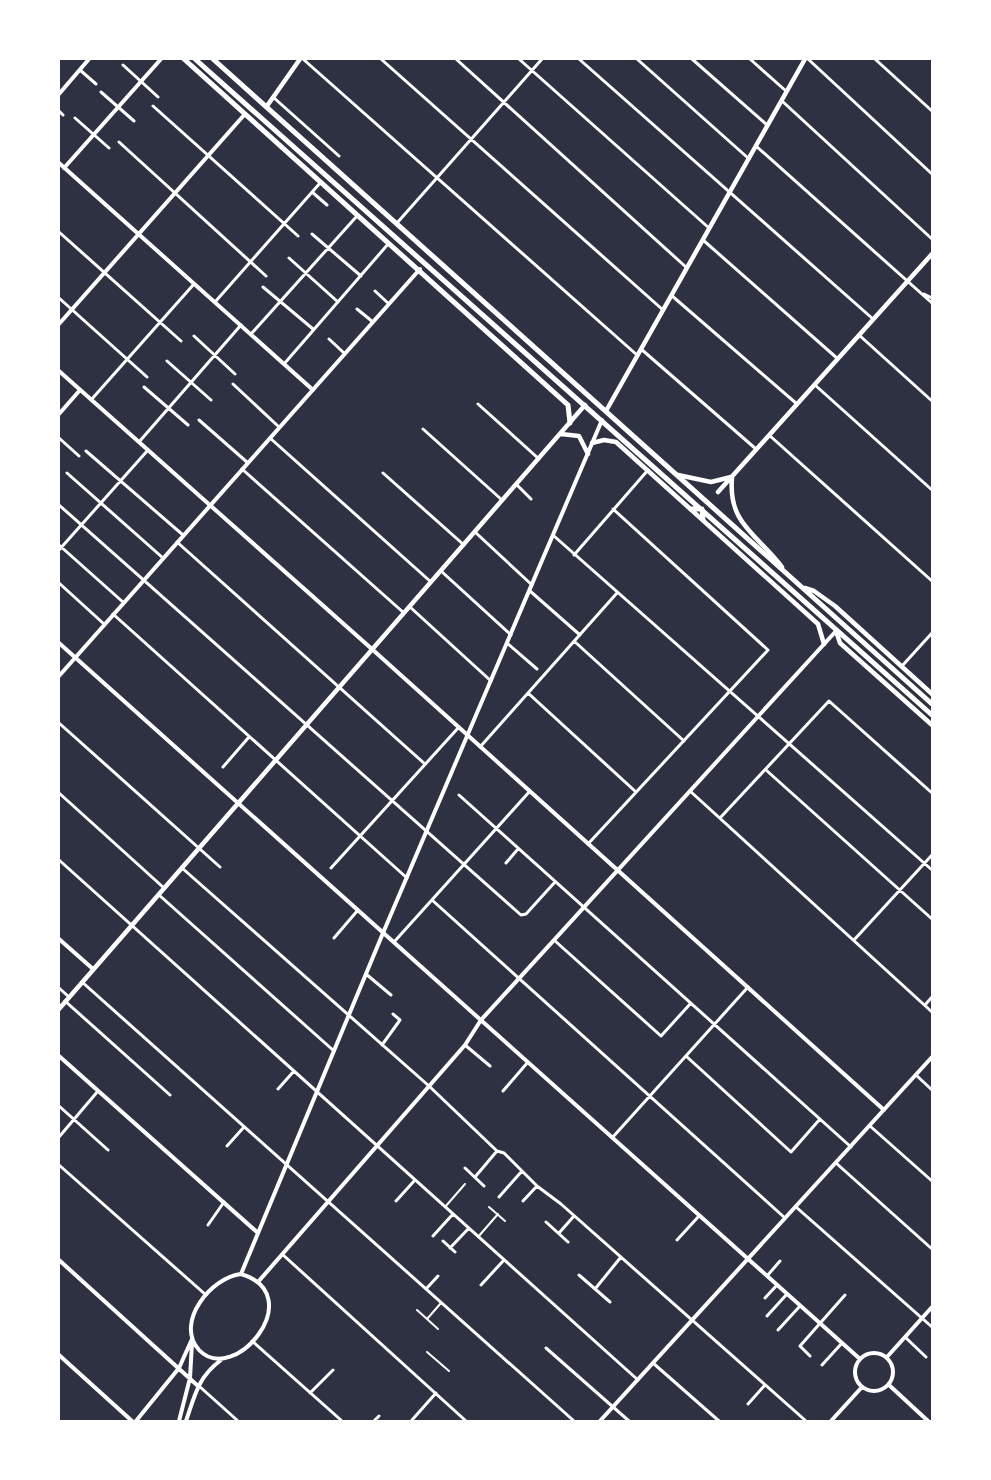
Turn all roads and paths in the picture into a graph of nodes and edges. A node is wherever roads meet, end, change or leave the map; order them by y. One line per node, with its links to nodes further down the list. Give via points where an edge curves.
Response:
1 (89, 59): 18 (street)
2 (161, 59): 20 (street)
3 (184, 59): 34 (main road)
4 (195, 59): 36 (main road)
5 (213, 59): 30 (main road)
6 (302, 59): 26 (main road); 53 (street)
7 (381, 59): 41 (street)
8 (456, 59): 28 (street)
9 (519, 59): 19 (street)
10 (542, 59): 19 (street)
11 (578, 59): 57 (street)
12 (637, 59): 49 (street)
13 (692, 59): 39 (street)
14 (750, 59): 22 (street)
15 (874, 59): 33 (street)
16 (804, 60): 22 (main road); 52 (street)
17 (123, 65): 20 (street)
18 (80, 70): 21 (street); 23 (street)
19 (532, 70): 28 (street); 62 (street)
20 (141, 82): 25 (street); 31 (street)
21 (96, 84)
22 (786, 91): 27 (main road)
23 (59, 92)
24 (101, 92): 31 (street)
25 (158, 96)
26 (273, 97): 30 (main road); 48 (street)
27 (781, 100): 39 (main road); 67 (street)
28 (504, 102): 41 (street); 75 (street)
29 (153, 106): 47 (street)
30 (267, 106): 36 (main road); 43 (main road)
31 (118, 107): 38 (street); 40 (street)
32 (59, 111): 35 (street)
33 (932, 111)
34 (245, 114): 47 (street); 54 (main road)
35 (63, 115)
36 (259, 115): 46 (main road)
37 (75, 118): 40 (street)
38 (134, 120)
39 (767, 125): 44 (main road)
40 (94, 134): 45 (street); 51 (street)
41 (471, 139): 53 (street); 96 (street)
42 (119, 142): 55 (street)
43 (310, 144): 46 (main road); 60 (main road)
44 (756, 146): 49 (main road); 81 (street)
45 (108, 148)
46 (303, 154): 74 (main road)
47 (208, 155): 55 (street); 61 (street)
48 (339, 156)
49 (748, 158): 57 (main road)
50 (59, 163): 51 (street)
51 (64, 168): 64 (street)
52 (932, 174)
53 (437, 178): 60 (street); 115 (street)
54 (321, 182): 56 (street); 59 (main road)
55 (175, 192): 64 (street); 73 (street)
56 (312, 192): 58 (street); 61 (street)
57 (730, 192): 62 (main road); 99 (street)
58 (327, 205)
59 (358, 215): 69 (main road); 70 (street)
60 (397, 223): 136 (main road)
61 (284, 224): 66 (street); 73 (street)
62 (709, 228): 68 (main road)
63 (59, 232): 77 (street)
64 (138, 234): 77 (street); 82 (street)
65 (312, 234): 70 (street)
66 (298, 236)
67 (932, 238)
68 (702, 240): 75 (main road); 117 (street)
69 (390, 243): 76 (main road); 80 (street)
70 (329, 248): 78 (street); 80 (street)
71 (932, 254): 81 (main road)
72 (289, 258): 78 (street)
73 (251, 262): 79 (street); 90 (street)
74 (426, 262): 76 (main road); 98 (main road)
75 (687, 268): 86 (main road)
76 (420, 269): 93 (street); 97 (main road)
77 (104, 272): 94 (street); 100 (street)
78 (306, 274): 89 (street); 91 (street)
79 (266, 276)
80 (361, 276): 91 (street)
81 (908, 281): 85 (street); 99 (main road)
82 (194, 284): 90 (street); 100 (street)
83 (263, 286): 89 (street)
84 (375, 291): 93 (street)
85 (920, 292): 88 (street); 92 (street)
86 (672, 295): 96 (main road); 133 (street)
87 (59, 298): 94 (street)
88 (932, 298)
89 (281, 301): 104 (street); 105 (street)
90 (215, 302): 103 (street)
91 (338, 302): 104 (street)
92 (932, 303)
93 (389, 304): 101 (street)
94 (71, 309): 102 (street); 116 (street)
95 (357, 310): 101 (street)
96 (663, 310): 111 (main road)
97 (470, 316): 98 (main road); 112 (main road)
98 (487, 317): 106 (main road)
99 (873, 319): 107 (main road)
100 (160, 322): 110 (street); 116 (street)
101 (373, 322): 113 (street)
102 (59, 324)
103 (241, 325): 105 (street); 114 (street)
104 (313, 329): 119 (street)
105 (251, 334): 119 (street)
106 (506, 334): 112 (main road); 134 (main road)
107 (859, 335): 117 (main road); 131 (street)
108 (194, 336): 114 (street)
109 (329, 339): 113 (street)
110 (181, 341)
111 (641, 349): 115 (main road); 150 (street)
112 (510, 352): 140 (main road, via 568,405)
113 (344, 353): 128 (street)
114 (215, 355): 121 (street); 123 (street)
115 (637, 355): 136 (main road)
116 (128, 359): 122 (street); 129 (street)
117 (838, 359): 125 (main road)
118 (167, 361): 123 (street)
119 (284, 364): 128 (street)
120 (59, 371): 127 (street)
121 (235, 374)
122 (147, 377)
123 (191, 382): 130 (street); 135 (street)
124 (233, 384): 142 (street)
125 (815, 384): 133 (main road); 165 (street)
126 (144, 387): 135 (street)
127 (80, 390): 129 (street); 137 (street)
128 (313, 390): 142 (street)
129 (91, 400): 148 (street)
130 (212, 400)
131 (932, 401)
132 (478, 404): 155 (street)
133 (797, 404): 145 (main road)
134 (586, 405): 139 (main road); 140 (main road)
135 (169, 408): 141 (street); 148 (street)
136 (606, 411): 139 (main road); 161 (main road)
137 (59, 414)
138 (199, 420): 156 (street)
139 (602, 420): 149 (street); 173 (main road)
140 (570, 423): 144 (main road)
141 (188, 424)
142 (280, 427): 147 (street)
143 (422, 429): 168 (street)
144 (561, 434): 153 (main road, via 579,436); 155 (main road)
145 (769, 436): 150 (main road); 189 (street)
146 (59, 438): 154 (street)
147 (270, 438): 156 (street); 188 (street)
148 (139, 442): 151 (street)
149 (592, 443): 153 (street); 158 (main road, via 616,442)
150 (756, 449): 162 (main road)
151 (148, 450): 163 (street); 171 (street)
152 (86, 451): 163 (street)
153 (588, 454): 179 (street)
154 (79, 456)
155 (539, 459): 164 (main road)
156 (248, 463): 157 (street)
157 (242, 469): 171 (street); 198 (street)
158 (648, 470): 172 (main road); 174 (street)
159 (67, 473): 169 (street)
160 (383, 473): 181 (street)
161 (678, 475): 162 (main road, via 711,482); 185 (main road)
162 (732, 476): 166 (main road); 185 (main road, via 731,496 736,514)
163 (121, 481): 169 (street); 178 (street)
164 (516, 485): 167 (street); 168 (main road)
165 (932, 490)
166 (718, 492)
167 (531, 499)
168 (503, 500): 177 (main road)
169 (101, 503): 176 (street); 184 (street)
170 (59, 505): 176 (street)
171 (210, 505): 178 (street); 209 (street)
172 (691, 509): 173 (main road); 175 (main road)
173 (702, 509): 175 (main road); 201 (main road)
174 (613, 510): 183 (street); 216 (street, via 767,647 767,652)
175 (703, 520): 208 (main road, via 818,624)
176 (81, 525): 182 (street); 187 (street)
177 (475, 532): 181 (main road); 191 (street)
178 (183, 535): 180 (street)
179 (554, 536): 183 (street); 191 (street)
180 (177, 542): 184 (street); 215 (street)
181 (464, 545): 186 (main road)
182 (60, 548): 195 (street)
183 (574, 554): 194 (street)
184 (163, 558): 187 (street)
185 (783, 569): 192 (main road)
186 (441, 571): 188 (main road); 203 (street)
187 (143, 580): 195 (street); 223 (street)
188 (432, 582): 196 (main road)
189 (932, 582)
190 (59, 583): 200 (street)
191 (533, 585): 193 (street)
192 (805, 588): 199 (main road); 211 (main road, via 835,606)
193 (530, 591): 203 (street); 204 (street)
194 (617, 593): 204 (street); 216 (street)
195 (124, 603): 197 (street)
196 (410, 608): 198 (main road); 214 (street)
197 (113, 614): 200 (street); 227 (street)
198 (404, 614): 209 (main road)
199 (843, 623): 201 (main road); 219 (main road)
200 (104, 624): 210 (street)
201 (836, 631): 208 (street); 220 (main road); 224 (main road, via 840,643)
202 (932, 633): 211 (street)
203 (511, 635): 207 (street)
204 (580, 635): 205 (street)
205 (574, 642): 217 (street); 228 (street)
206 (59, 643): 210 (street)
207 (507, 643): 212 (street); 214 (street)
208 (824, 644): 221 (street)
209 (373, 650): 215 (main road); 225 (street)
210 (75, 658): 213 (street); 242 (street)
211 (902, 666): 218 (main road)
212 (537, 669)
213 (59, 676)
214 (491, 681): 226 (street)
215 (340, 687): 223 (main road); 232 (street)
216 (729, 692): 221 (street); 228 (street)
217 (528, 693): 230 (street); 237 (street)
218 (932, 694)
219 (931, 702)
220 (932, 715)
221 (757, 717): 229 (street); 235 (street)
222 (59, 723): 248 (street)
223 (306, 725): 231 (main road); 241 (street)
224 (932, 725)
225 (459, 727): 226 (street); 232 (street)
226 (468, 735): 230 (street); 245 (street)
227 (249, 737): 231 (street); 233 (street)
228 (684, 741): 237 (street)
229 (789, 746): 234 (street); 239 (street, via 829,701); 253 (street)
230 (480, 747): 236 (street)
231 (276, 760): 242 (main road); 246 (street)
232 (425, 764): 241 (street)
233 (223, 767)
234 (766, 770): 243 (street); 263 (street)
235 (690, 791): 243 (street); 258 (street)
236 (530, 792): 244 (street); 247 (street)
237 (636, 792): 247 (street)
238 (59, 793): 262 (street)
239 (932, 793)
240 (459, 796): 244 (street)
241 (392, 801): 245 (street); 246 (street)
242 (238, 803): 248 (main road); 267 (street)
243 (720, 818): 274 (street)
244 (496, 829): 249 (street); 254 (street)
245 (427, 833): 254 (street); 260 (street)
246 (360, 836): 257 (street); 260 (street)
247 (588, 844): 258 (street)
248 (199, 848): 255 (street); 256 (main road)
249 (518, 849): 252 (street); 261 (street)
250 (932, 855): 253 (street)
251 (59, 860): 269 (street)
252 (506, 863)
253 (924, 863): 259 (street); 263 (street)
254 (463, 865): 261 (street, via 524,916); 265 (street)
255 (220, 867)
256 (182, 868): 262 (main road); 290 (street)
257 (331, 868)
258 (618, 870): 266 (street); 280 (street)
259 (932, 870)
260 (408, 879): 270 (street)
261 (555, 882): 266 (street)
262 (164, 888): 264 (main road)
263 (900, 889): 268 (street); 274 (street)
264 (158, 895): 269 (main road); 295 (street)
265 (432, 900): 275 (street); 278 (street)
266 (583, 908): 273 (street); 285 (street)
267 (358, 910): 270 (street); 271 (street)
268 (932, 919)
269 (131, 926): 276 (main road); 301 (street)
270 (383, 933): 275 (street); 277 (street)
271 (334, 938)
272 (59, 939): 276 (street)
273 (554, 940): 278 (street); 285 (street, via 661,1036)
274 (854, 940): 286 (street)
275 (394, 942): 291 (street)
276 (93, 969): 279 (main road)
277 (366, 974): 282 (street); 290 (street)
278 (518, 979): 291 (street); 310 (street)
279 (82, 982): 284 (main road); 316 (street)
280 (748, 987): 292 (street); 312 (street)
281 (59, 988): 284 (street)
282 (392, 995)
283 (932, 997): 286 (street)
284 (67, 999): 287 (main road); 309 (street)
285 (691, 1004): 292 (street)
286 (925, 1005): 288 (street)
287 (59, 1009)
288 (932, 1012)
289 (393, 1014): 293 (street, via 400,1020)
290 (348, 1016): 293 (street); 295 (street)
291 (481, 1020): 294 (street); 299 (street)
292 (714, 1024): 297 (street); 313 (street)
293 (382, 1045): 303 (street)
294 (465, 1045): 300 (street); 303 (street)
295 (334, 1051): 308 (street)
296 (59, 1056): 305 (street)
297 (686, 1056): 310 (street); 313 (street, via 792,1152)
298 (932, 1057): 302 (street)
299 (528, 1062): 307 (street); 318 (street)
300 (490, 1066)
301 (294, 1071): 304 (street); 308 (street)
302 (916, 1075): 306 (street); 312 (street)
303 (429, 1086): 320 (street); 323 (street)
304 (278, 1089)
305 (98, 1090): 314 (street); 337 (street)
306 (932, 1090)
307 (503, 1091)
308 (317, 1092): 320 (street); 325 (street)
309 (170, 1095)
310 (650, 1096): 318 (street); 347 (street)
311 (59, 1106): 314 (street)
312 (884, 1110): 315 (street)
313 (820, 1119): 321 (street)
314 (74, 1120): 317 (street); 322 (street)
315 (870, 1126): 321 (street); 331 (street)
316 (244, 1127): 319 (street); 325 (street)
317 (59, 1137)
318 (612, 1138): 346 (street)
319 (227, 1146)
320 (377, 1146): 330 (street); 338 (street)
321 (850, 1146): 324 (street)
322 (108, 1150)
323 (497, 1151): 328 (street, via 504,1153); 329 (street)
324 (836, 1163): 340 (street); 360 (street)
325 (286, 1164): 338 (street); 352 (street)
326 (59, 1165): 378 (street)
327 (465, 1168): 329 (street)
328 (522, 1171): 334 (street); 335 (street)
329 (474, 1177): 333 (street)
330 (415, 1180): 336 (street); 341 (street)
331 (932, 1181)
332 (465, 1184): 341 (lane)
333 (484, 1186)
334 (537, 1186): 339 (street); 345 (street)
335 (499, 1197)
336 (396, 1201)
337 (224, 1202): 350 (street); 352 (street)
338 (328, 1202): 362 (street); 376 (street)
339 (523, 1202)
340 (796, 1206): 347 (street); 387 (street)
341 (445, 1207): 343 (street)
342 (489, 1207): 344 (lane)
343 (453, 1214): 351 (street); 354 (street)
344 (498, 1214): 348 (lane); 355 (lane)
345 (574, 1216): 353 (street); 363 (street)
346 (700, 1216): 356 (street); 364 (street)
347 (785, 1218): 364 (street)
348 (505, 1220)
349 (546, 1222): 353 (street)
350 (208, 1225)
351 (469, 1228): 355 (street); 359 (street)
352 (258, 1233): 368 (street)
353 (559, 1233): 358 (street)
354 (433, 1236)
355 (478, 1237): 366 (street)
356 (677, 1240)
357 (443, 1241): 359 (street)
358 (568, 1242)
359 (450, 1248): 361 (street)
360 (932, 1249)
361 (455, 1252)
362 (282, 1254): 372 (street); 418 (street)
363 (621, 1257): 375 (street); 389 (street)
364 (748, 1259): 371 (street); 389 (street)
365 (59, 1260): 408 (street)
366 (504, 1260): 373 (street); 412 (street)
367 (780, 1261): 371 (street)
368 (241, 1274): 372 (street); 378 (street, via 223,1279)
369 (579, 1274): 375 (street)
370 (438, 1276): 376 (street)
371 (767, 1276): 374 (street)
372 (258, 1282): 396 (street, via 266,1290 270,1310 265,1324)
373 (481, 1285)
374 (777, 1285): 377 (street); 380 (street)
375 (594, 1288): 381 (street)
376 (426, 1289): 382 (street)
377 (787, 1294): 383 (street); 386 (street)
378 (206, 1295): 395 (street, via 196,1308)
379 (845, 1295): 390 (street)
380 (765, 1298)
381 (610, 1302)
382 (441, 1303): 388 (lane); 431 (street)
383 (800, 1306): 390 (street); 393 (street)
384 (932, 1307): 387 (street)
385 (416, 1310): 388 (lane)
386 (767, 1316)
387 (922, 1318): 391 (street); 394 (street)
388 (427, 1319): 392 (lane)
389 (692, 1320): 406 (street); 413 (street)
390 (820, 1324): 397 (street); 401 (street, via 800,1346)
391 (932, 1327)
392 (438, 1329)
393 (778, 1330)
394 (905, 1337): 402 (street); 403 (street)
395 (192, 1339): 405 (street, via 203,1354); 408 (street); 411 (street)
396 (252, 1341): 405 (street, via 239,1354); 417 (street)
397 (842, 1343): 404 (street); 407 (street)
398 (546, 1348): 420 (street)
399 (426, 1352): 410 (lane)
400 (59, 1356): 423 (street)
401 (810, 1356)
402 (926, 1357)
403 (887, 1358): 404 (street, via 870,1353); 414 (street, via 893,1368)
404 (860, 1359): 416 (street, via 855,1370)
405 (221, 1360): 415 (street, via 206,1371)
406 (653, 1363): 412 (street); 434 (street)
407 (822, 1365)
408 (179, 1368): 411 (street); 424 (street)
409 (333, 1370): 417 (street)
410 (449, 1372)
411 (190, 1378): 415 (street); 425 (street)
412 (638, 1380): 420 (street)
413 (765, 1385): 419 (street); 435 (street)
414 (888, 1385): 416 (street, via 873,1391); 437 (street)
415 (198, 1386): 426 (street); 427 (street)
416 (862, 1387): 436 (street)
417 (310, 1393): 428 (street)
418 (436, 1393): 422 (street); 430 (street)
419 (748, 1404)
420 (613, 1407): 432 (street); 433 (street)
421 (379, 1416): 429 (street)
422 (412, 1420)
423 (132, 1421)
424 (136, 1421)
425 (179, 1421)
426 (186, 1421)
427 (238, 1421)
428 (342, 1421)
429 (374, 1421)
430 (466, 1421)
431 (574, 1421)
432 (600, 1421)
433 (629, 1421)
434 (719, 1421)
435 (806, 1421)
436 (831, 1421)
437 (928, 1421)

